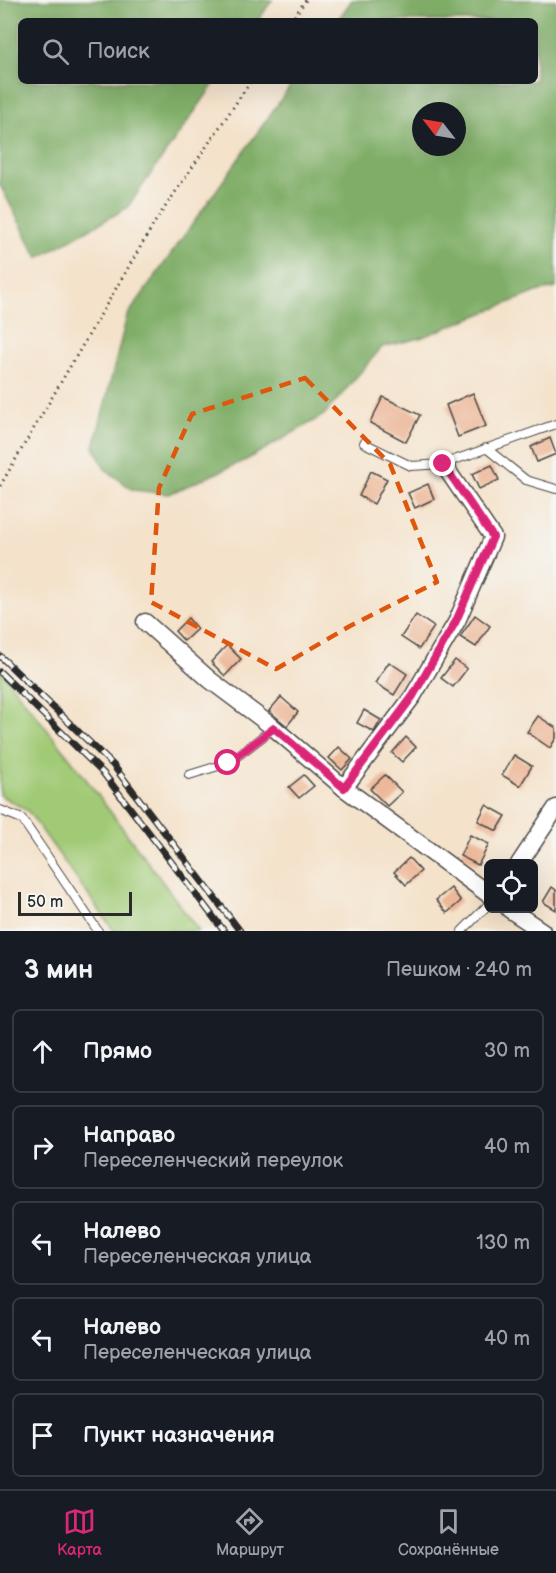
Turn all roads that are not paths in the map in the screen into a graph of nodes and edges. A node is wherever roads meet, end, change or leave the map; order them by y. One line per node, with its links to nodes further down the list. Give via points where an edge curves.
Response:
1 (556, 424): 3 (lane)
2 (364, 443): 4 (lane, via 411,466)
3 (486, 448): 4 (lane); 5 (lane, via 526,480)
4 (443, 464): 9 (street, via 493,537 456,621 413,696)
5 (556, 489)
6 (145, 622): 7 (street, via 210,680)
7 (274, 728): 8 (lane, via 228,763); 9 (street)
8 (189, 775)
9 (344, 788): 13 (street)
10 (556, 808): 12 (street)
11 (0, 810): 16 (lane, via 22,819)
12 (522, 859)
13 (484, 890)
14 (484, 910): 17 (lane)
15 (515, 913): 18 (street)
16 (98, 931)
17 (462, 931)
18 (542, 931)

